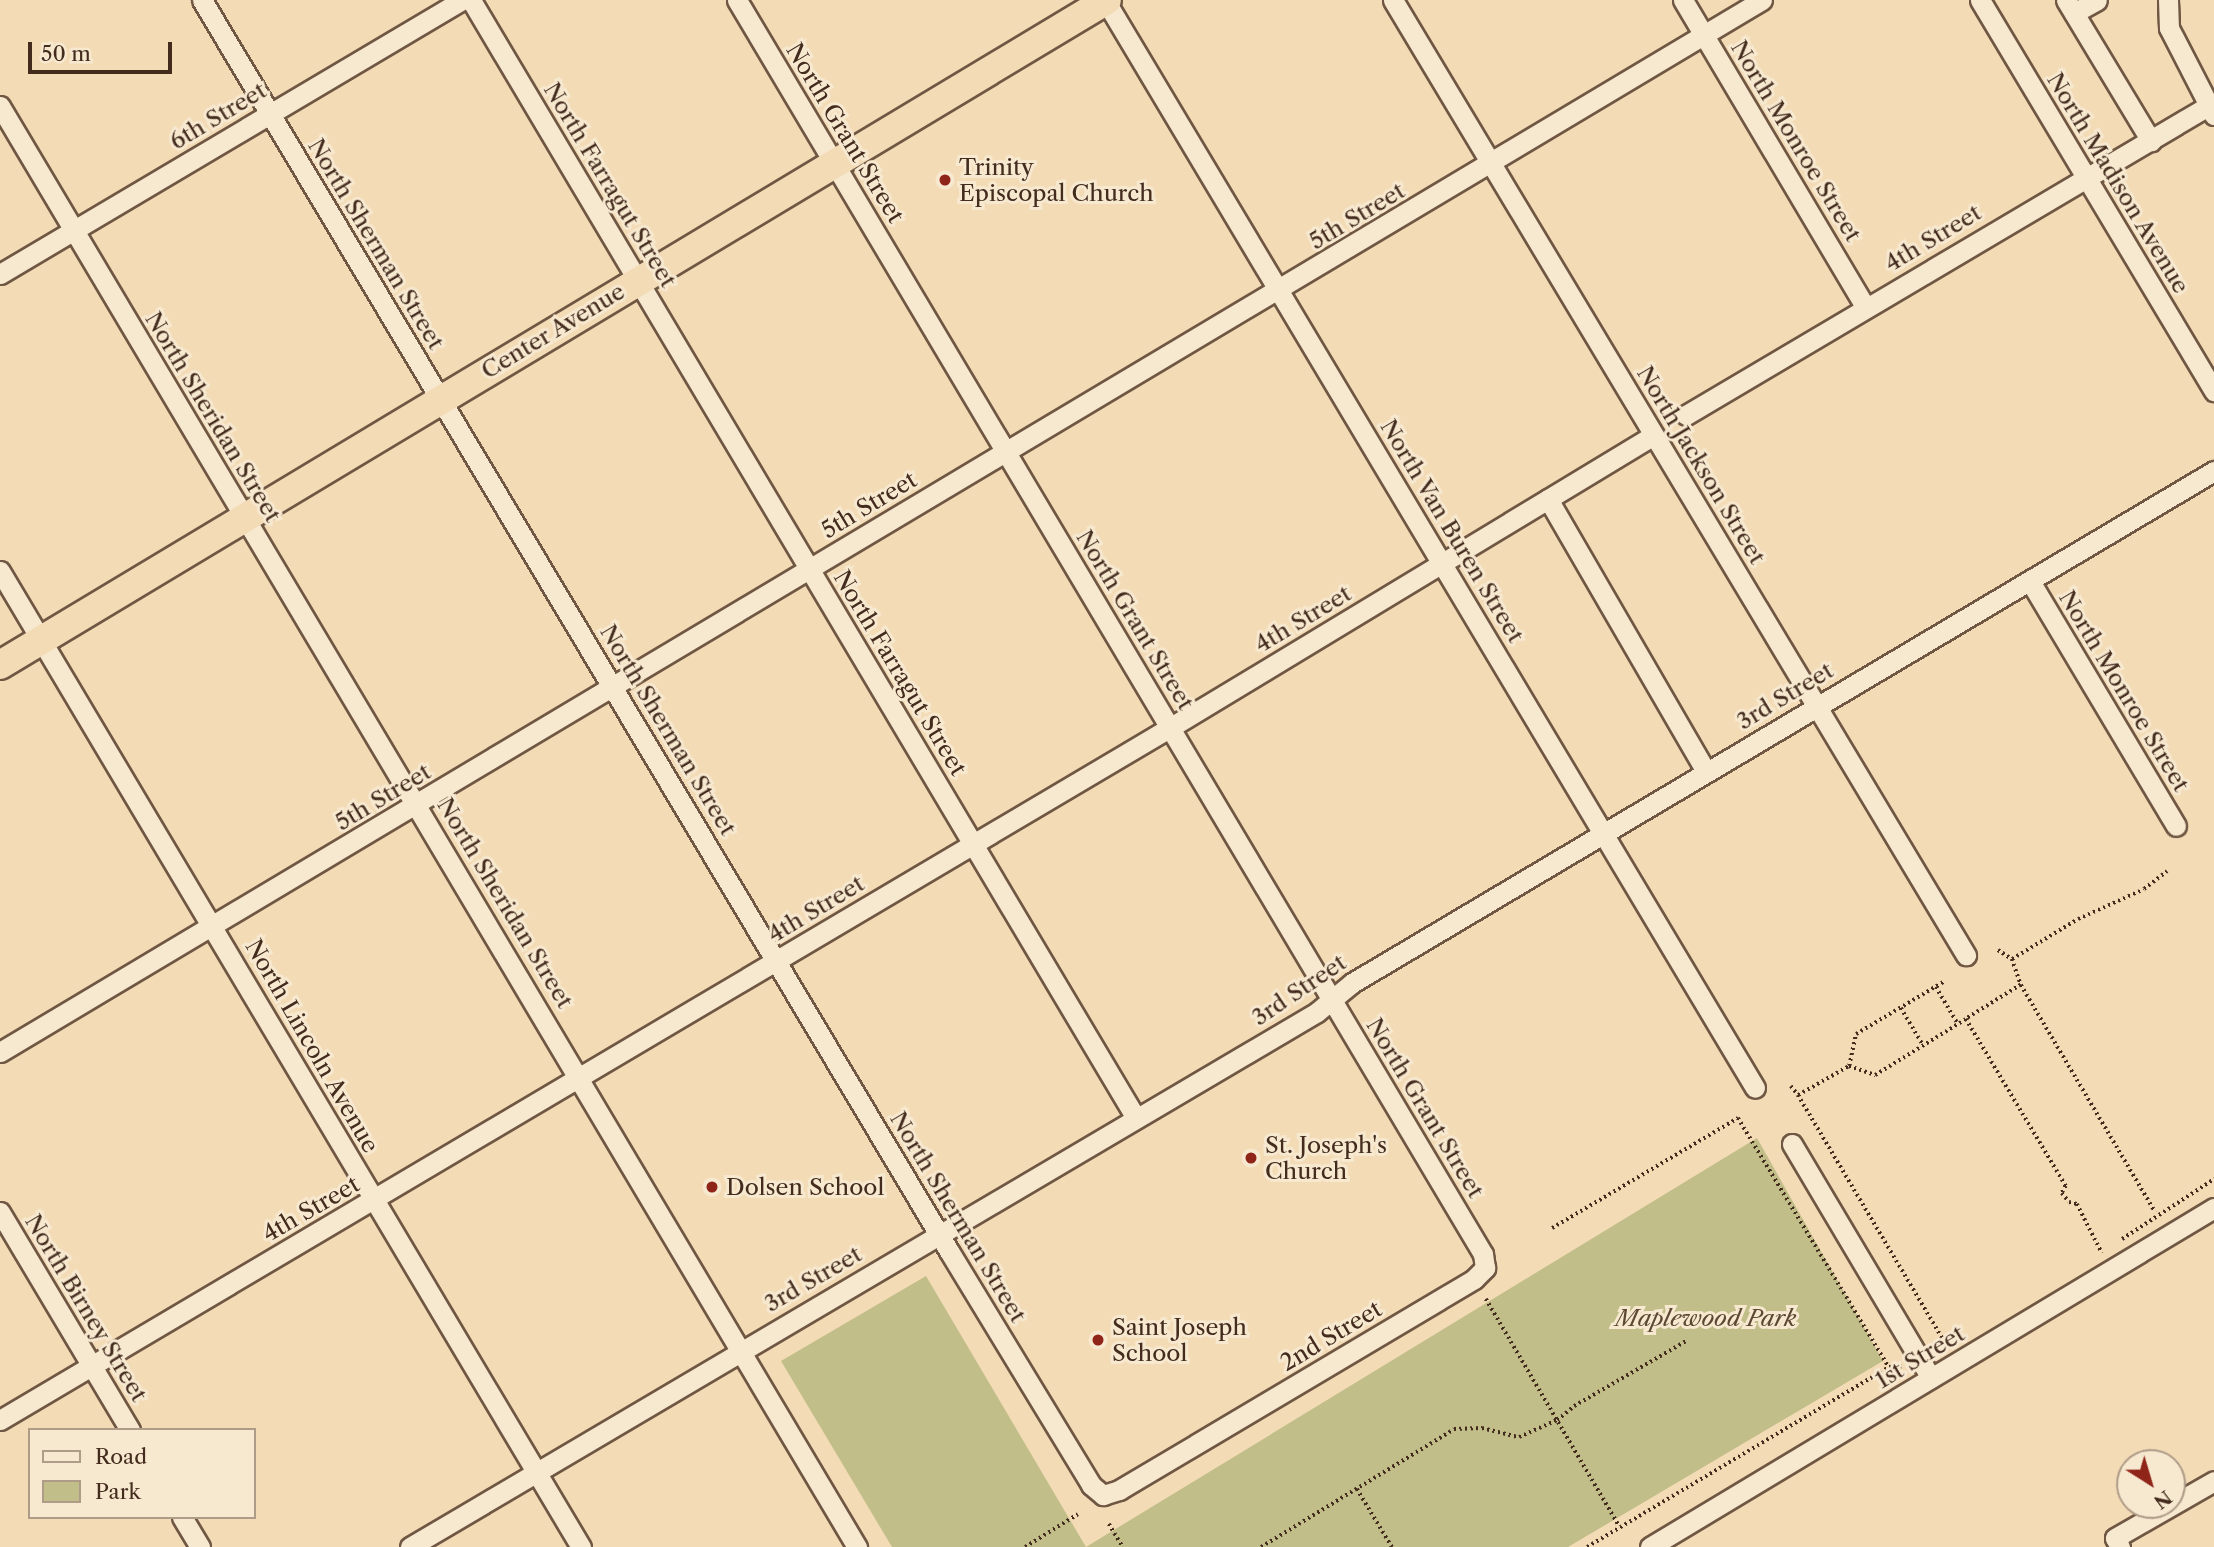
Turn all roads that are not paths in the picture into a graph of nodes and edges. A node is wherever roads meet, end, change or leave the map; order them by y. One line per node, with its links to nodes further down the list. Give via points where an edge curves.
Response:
1 (202, 0): 16 (street, North Sherman Street)
2 (462, 0): 16 (street, 6th Street)
3 (471, 0): 23 (street, North Farragut Street)
4 (737, 0): 18 (street, North Grant Street)
5 (1106, 0): 18 (highway, Center Avenue); 24 (street, North Van Buren Street)
6 (1393, 0): 19 (street, North Jackson Street)
7 (1683, 0): 13 (street, North Monroe Street)
8 (1762, 0): 13 (street, 5th Street)
9 (1980, 0): 20 (street, North Madison Avenue)
10 (2097, 0): 12 (street)
11 (2168, 0): 15 (street, via 2169,27)
12 (2070, 7): 17 (street)
13 (1705, 35): 19 (street, 5th Street); 25 (street, North Monroe Street)
14 (0, 106): 21 (street, North Sheridan Street)
15 (2211, 111): 17 (street, 4th Street)
16 (270, 113): 21 (street, 6th Street); 27 (street, North Sherman Street)
17 (2151, 141): 20 (street, 4th Street)
18 (835, 161): 23 (highway, Center Avenue); 30 (street, North Grant Street)
19 (1493, 164): 24 (street, 5th Street); 29 (street, North Jackson Street)
20 (2086, 175): 25 (street, 4th Street); 26 (street, North Madison Avenue)
21 (75, 231): 22 (street, 6th Street); 33 (street, North Sheridan Street)
22 (0, 274)
23 (638, 279): 27 (highway, Center Avenue); 35 (street, North Farragut Street)
24 (1279, 290): 30 (street, 5th Street); 34 (street, North Van Buren Street)
25 (1865, 307): 28 (street, 4th Street)
26 (2214, 391)
27 (441, 400): 33 (highway, Center Avenue); 40 (street, North Sherman Street)
28 (1686, 415)
29 (1654, 435): 32 (street, 4th Street); 41 (street, North Jackson Street)
30 (1006, 453): 35 (street, 5th Street); 42 (street, North Grant Street)
31 (2214, 471): 37 (street, 3rd Street)
32 (1548, 499): 34 (street, 4th Street); 43 (street)
33 (244, 516): 38 (highway, Center Avenue); 44 (street, North Sheridan Street)
34 (1442, 562): 42 (street, 4th Street); 46 (street, North Van Buren Street)
35 (809, 569): 40 (street, 5th Street); 47 (street, North Farragut Street)
36 (0, 570): 38 (street, North Lincoln Avenue)
37 (2030, 581): 41 (street, 3rd Street); 45 (street, North Monroe Street)
38 (42, 640): 39 (highway, Center Avenue); 48 (street, North Lincoln Avenue)
39 (0, 664)
40 (614, 688): 44 (street, 5th Street); 50 (street, North Sherman Street)
41 (1816, 706): 43 (street, 3rd Street); 49 (street, North Jackson Street)
42 (1171, 727): 47 (street, 4th Street); 51 (street, North Grant Street)
43 (1706, 772): 46 (street, 3rd Street)
44 (418, 805): 48 (street, 5th Street); 53 (street, North Sheridan Street)
45 (2176, 826)
46 (1604, 833): 51 (street, 3rd Street); 54 (street, North Van Buren Street)
47 (974, 843): 50 (street, 4th Street); 55 (street, North Farragut Street)
48 (214, 927): 52 (street, 5th Street); 57 (street, North Lincoln Avenue)
49 (1966, 956)
50 (776, 961): 53 (street, 4th Street); 60 (street, North Sherman Street)
51 (1331, 998): 55 (street, 3rd Street, via 1317,1012); 61 (street, North Grant Street, via 1483,1254)
52 (0, 1052)
53 (580, 1077): 57 (street, 4th Street); 62 (street, North Sheridan Street)
54 (1755, 1088)
55 (1136, 1118): 60 (street, 3rd Street)
56 (1792, 1144): 64 (street)
57 (375, 1201): 63 (street, 4th Street); 67 (street, North Lincoln Avenue)
58 (2214, 1208): 64 (street, 1st Street)
59 (0, 1212): 63 (street, North Birney Street)
60 (940, 1237): 62 (street, 3rd Street); 69 (street, North Sherman Street)
61 (1485, 1268): 69 (street, 2nd Street, via 1474,1279 1119,1490 1103,1496)
62 (741, 1350): 67 (street, 3rd Street); 75 (street, North Sheridan Street)
63 (91, 1366): 65 (street, 4th Street); 66 (street, North Birney Street)
64 (1931, 1378): 71 (street, 1st Street)
65 (0, 1420)
66 (129, 1428)
67 (535, 1471): 73 (street, 3rd Street); 74 (street, North Lincoln Avenue)
68 (2214, 1481): 76 (street, via 2115,1538)
69 (1091, 1485)
70 (183, 1519): 72 (street)
71 (1659, 1545)
72 (200, 1547)
73 (410, 1547)
74 (581, 1547)
75 (858, 1547)
76 (2120, 1547)

